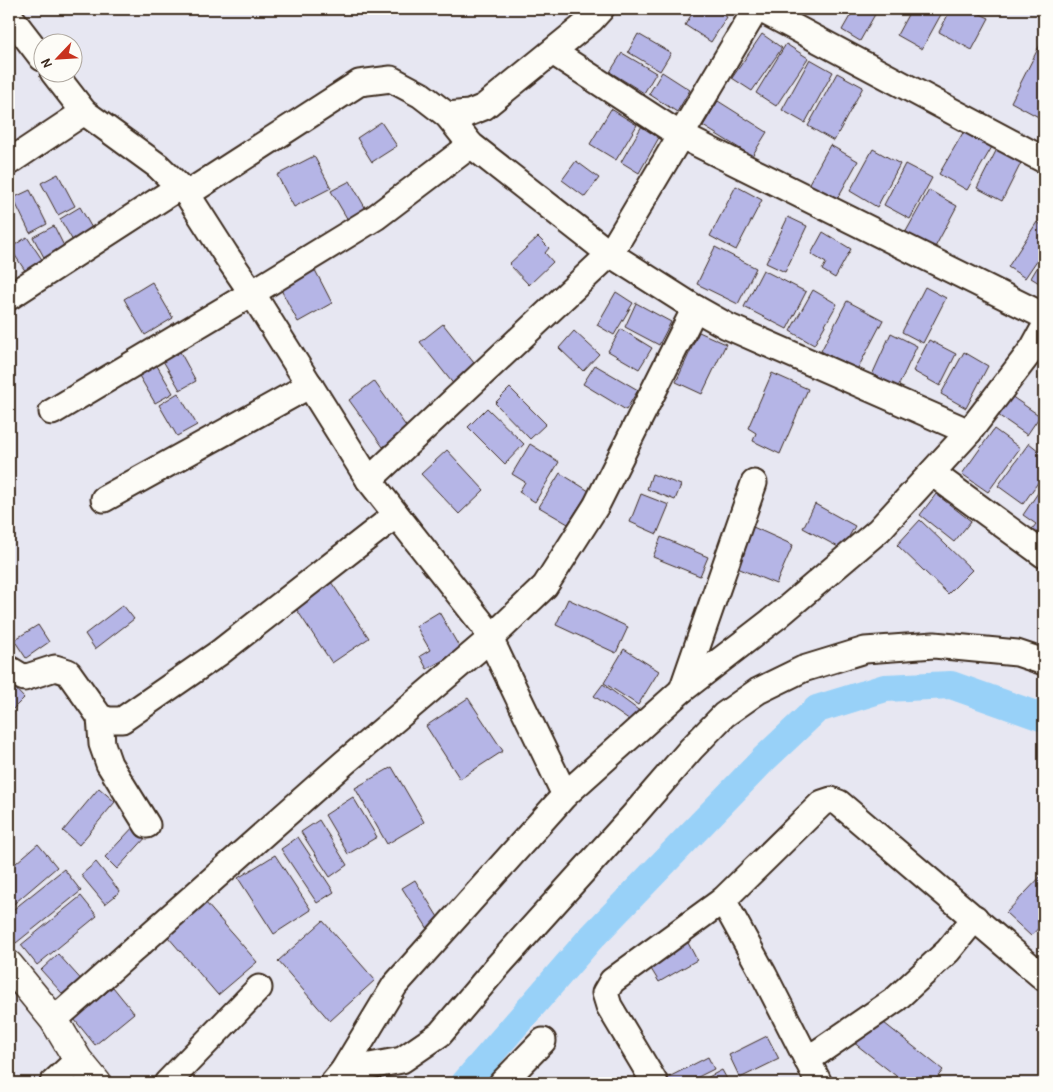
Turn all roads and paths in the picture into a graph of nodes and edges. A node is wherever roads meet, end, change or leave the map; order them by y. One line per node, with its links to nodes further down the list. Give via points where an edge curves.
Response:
1 (601, 9): 5 (street)
2 (758, 9): 9 (street); 11 (street)
3 (9, 14): 4 (street)
4 (32, 45)
5 (552, 52): 8 (street, via 484,107); 9 (street)
6 (61, 82): 7 (street)
7 (84, 112): 12 (street); 13 (street, via 158,166)
8 (447, 116): 10 (street); 13 (street, via 421,95 391,79 360,83)
9 (680, 134): 14 (street); 18 (street)
10 (471, 145): 14 (street); 15 (street, via 376,217)
11 (1044, 160)
12 (9, 162)
13 (183, 190): 15 (street); 16 (street)
14 (610, 254): 17 (street); 24 (street)
15 (252, 293): 20 (street); 21 (street)
16 (9, 297)
17 (695, 308): 22 (street, via 727,326); 29 (street, via 596,506 545,586)
18 (1044, 316)
19 (1040, 344): 22 (street)
20 (310, 385): 24 (street); 26 (street)
21 (52, 412)
22 (969, 432): 23 (street)
23 (932, 473): 28 (street); 32 (street, via 879,530 779,615)
24 (368, 480): 27 (street)
25 (754, 483): 32 (street)
26 (104, 499)
27 (396, 515): 29 (street, via 484,626); 33 (street, via 219,653 122,720)
28 (1044, 555)
29 (490, 639): 34 (street); 41 (street, via 344,763)
30 (1044, 662): 45 (street, via 1017,653 934,645 865,650 803,669 758,691 724,715 690,749 440,1034 402,1060)
31 (9, 669): 33 (street, via 24,678 55,668 68,672)
32 (682, 690): 34 (street)
33 (100, 716): 35 (street, via 102,744 109,764)
34 (565, 795): 45 (street, via 395,985)
35 (147, 825)
36 (723, 900): 37 (street, via 822,803 831,800 839,803); 44 (street); 50 (street, via 612,981 605,993 609,1006)
37 (975, 918): 39 (street); 44 (street, via 948,951 896,1000)
38 (9, 965): 41 (street)
39 (1044, 978)
40 (259, 988): 48 (street)
41 (54, 1020): 43 (street)
42 (542, 1041): 49 (street)
43 (78, 1060): 46 (street); 47 (street)
44 (807, 1060): 51 (street)
45 (338, 1077)
46 (52, 1083)
47 (97, 1083)
48 (167, 1083)
49 (502, 1083)
50 (655, 1083)
51 (819, 1083)

